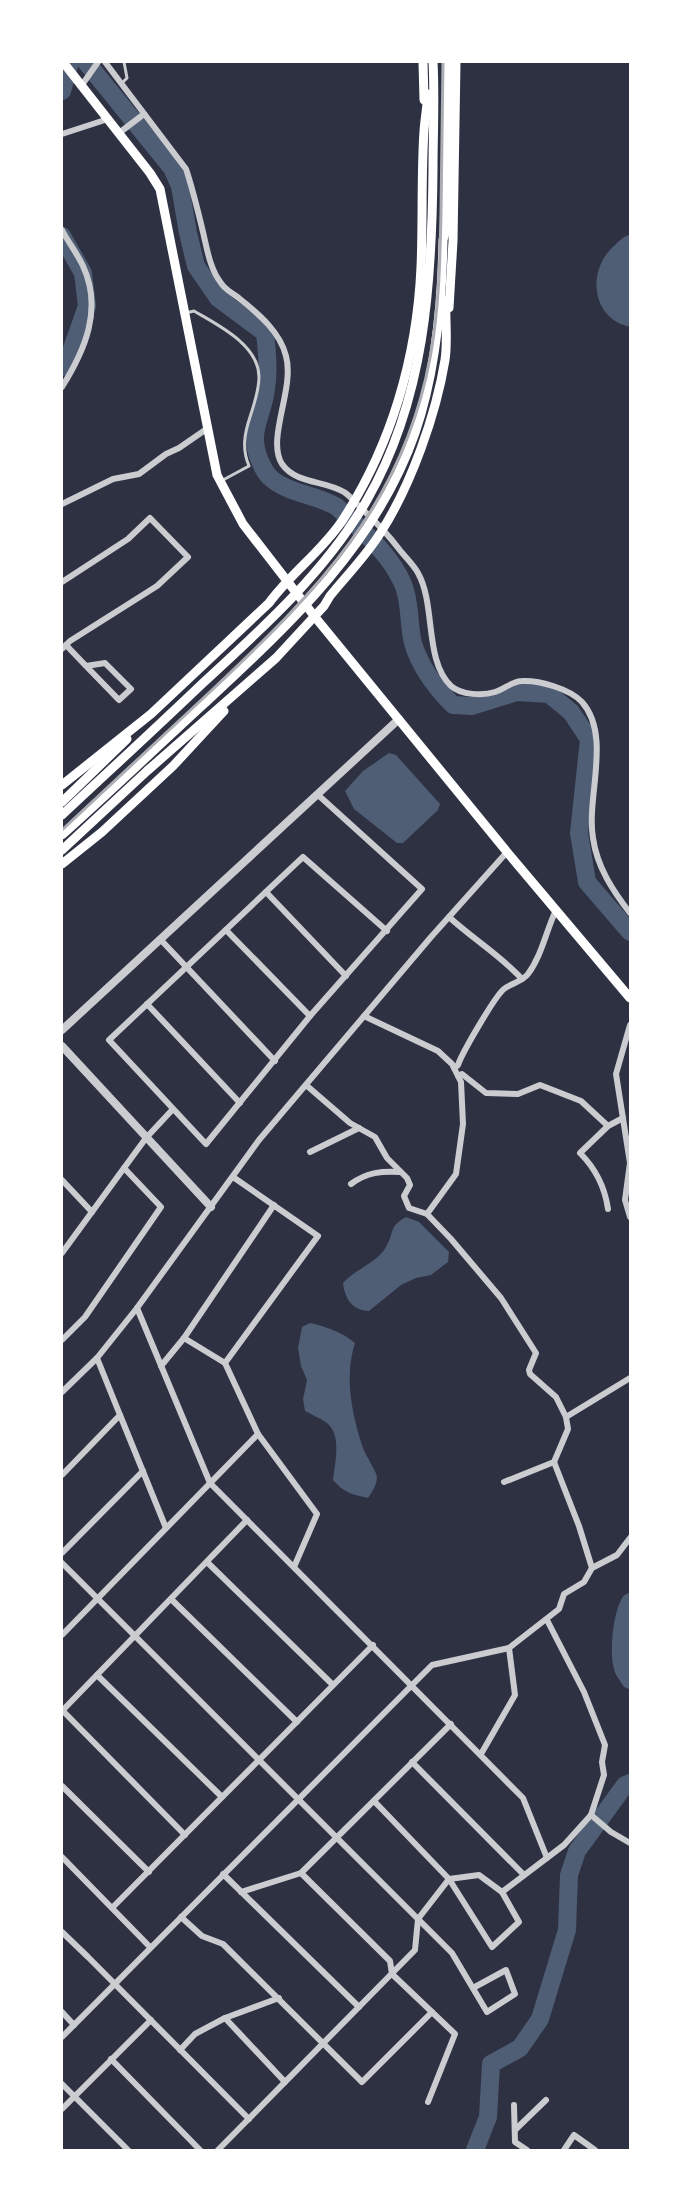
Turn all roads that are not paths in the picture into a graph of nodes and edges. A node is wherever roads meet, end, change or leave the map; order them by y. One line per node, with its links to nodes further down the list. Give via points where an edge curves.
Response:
1 (63, 62): 9 (main road)
2 (98, 62): 9 (street)
3 (105, 62): 10 (street)
4 (124, 62): 10 (lane, via 127,78)
5 (423, 62): 13 (main road)
6 (432, 62): 13 (main road); 35 (main road, via 428,301 405,413 367,500 304,585)
7 (448, 62): 17 (main road)
8 (456, 62): 19 (main road, via 453,241)
9 (83, 83): 12 (main road)
10 (122, 83): 11 (street)
11 (144, 114): 14 (street); 42 (street, via 186,169 212,269 221,285 260,315 286,355 289,372 276,449 280,460 294,475 349,495 389,534 419,573 433,646 442,674 451,686 474,694 493,693 521,680 569,692 583,703 597,741 593,838 601,866)
12 (108, 119): 14 (main road); 15 (street)
13 (424, 132): 25 (main road, via 417,315 402,387 380,452 359,492 333,534)
14 (119, 133): 18 (main road, via 160,189)
15 (62, 134)
16 (62, 230): 20 (street, via 83,266 93,309 90,330)
17 (445, 233): 19 (main road); 36 (main road, via 437,325 423,404 406,456 377,513 333,575 293,620)
18 (184, 314): 21 (main road); 22 (lane, via 194,311 239,338 260,375 244,442 249,466)
19 (446, 334): 26 (main road, via 445,359 432,415 416,460 387,522)
20 (62, 387)
21 (208, 428): 22 (main road); 23 (street, via 139,474 113,478)
22 (220, 482): 25 (main road, via 243,524)
23 (62, 504)
24 (62, 582): 27 (street, via 128,539 150,518 188,557 157,586)
25 (287, 582): 26 (main road); 30 (main road)
26 (315, 617): 29 (main road); 31 (main road)
27 (64, 647): 28 (street)
28 (86, 666): 28 (street, via 105,663 131,689 118,700)
29 (235, 696): 37 (main road); 39 (main road, via 181,758)
30 (151, 714): 32 (main road); 34 (main road)
31 (399, 718): 33 (street); 38 (main road)
32 (62, 785)
33 (317, 794): 45 (street, via 422,890); 46 (street)
34 (62, 802)
35 (62, 815)
36 (62, 835)
37 (62, 850)
38 (507, 852): 41 (main road); 43 (street)
39 (62, 864)
40 (266, 892): 44 (street); 45 (street, via 303,857); 48 (street)
41 (556, 910): 49 (street, via 539,954); 50 (main road)
42 (630, 913)
43 (449, 917): 49 (street); 52 (street)
44 (226, 930): 47 (street); 53 (street)
45 (387, 931): 48 (street)
46 (160, 939): 47 (street); 55 (street)
47 (186, 967): 51 (street); 57 (street)
48 (346, 976): 53 (street)
49 (522, 979): 58 (street, via 503,989)
50 (630, 998)
51 (147, 1005): 61 (street); 62 (street, via 109,1040)
52 (364, 1016): 58 (street, via 438,1051); 60 (street)
53 (310, 1017): 57 (street)
54 (630, 1024): 63 (street, via 616,1074)
55 (62, 1030)
56 (62, 1046): 66 (street)
57 (275, 1061): 61 (street)
58 (454, 1068): 59 (street)
59 (458, 1076): 64 (street, via 462,1074 486,1093 518,1094 540,1085 581,1101); 77 (street, via 463,1125 456,1174)
60 (306, 1085): 65 (street); 70 (street)
61 (240, 1103): 62 (street, via 206,1144)
62 (173, 1109): 66 (street)
63 (623, 1118): 64 (street); 78 (street, via 630,1163 625,1200)
64 (608, 1126): 75 (street, via 580,1153 590,1163 605,1192)
65 (359, 1128): 67 (street); 69 (street, via 375,1137)
66 (146, 1138): 68 (street); 74 (street)
67 (310, 1152)
68 (124, 1168): 76 (street); 82 (street, via 161,1208 85,1317)
69 (400, 1172): 72 (street, via 377,1171); 77 (street, via 410,1185 404,1196 409,1208)
70 (233, 1177): 73 (street); 74 (street)
71 (62, 1180): 76 (street)
72 (351, 1184)
73 (274, 1205): 81 (street); 84 (street, via 318,1236)
74 (211, 1207): 80 (street)
75 (608, 1209)
76 (92, 1212): 79 (street)
77 (428, 1214): 89 (street, via 501,1298 536,1353 530,1374 556,1397)
78 (630, 1217)
79 (62, 1253)
80 (137, 1308): 83 (street); 85 (street)
81 (183, 1338): 84 (street); 85 (street)
82 (62, 1340)
83 (97, 1358): 87 (street); 88 (street)
84 (225, 1363): 90 (street)
85 (161, 1366): 95 (street)
86 (630, 1378): 89 (street)
87 (62, 1392)
88 (120, 1415): 92 (street); 93 (street)
89 (566, 1418): 91 (street, via 568,1429)
90 (258, 1434): 95 (street); 102 (street, via 317,1514)
91 (554, 1462): 94 (street); 103 (street)
92 (143, 1471): 97 (street); 99 (street)
93 (62, 1475)
94 (504, 1482)
95 (210, 1483): 96 (street); 97 (street)
96 (247, 1520): 100 (street); 102 (street)
97 (166, 1528): 104 (street)
98 (630, 1538): 103 (street, via 617,1555)
99 (62, 1553)
100 (207, 1562): 105 (street); 113 (street)
101 (62, 1563): 104 (street)
102 (294, 1567): 109 (street)
103 (592, 1568): 106 (street, via 584,1582 564,1594 559,1609)
104 (97, 1599): 107 (street); 108 (street)
105 (171, 1599): 108 (street); 115 (street)
106 (547, 1620): 110 (street); 124 (street, via 584,1692 604,1745 603,1775)
107 (62, 1635)
108 (134, 1636): 111 (street); 118 (street)
109 (373, 1645): 112 (street); 113 (street)
110 (509, 1648): 112 (street, via 432,1665); 117 (street, via 515,1695)
111 (97, 1675): 114 (street); 121 (street)
112 (412, 1684): 116 (street); 122 (street)
113 (333, 1685): 115 (street)
114 (62, 1710): 125 (street)
115 (297, 1722): 118 (street)
116 (451, 1724): 117 (street); 119 (street)
117 (481, 1754): 128 (street, via 523,1797)
118 (259, 1760): 121 (street); 122 (street)
119 (412, 1762): 123 (street); 133 (street)
120 (62, 1786): 130 (street)
121 (222, 1797): 125 (street)
122 (297, 1799): 126 (street); 132 (street)
123 (374, 1801): 126 (street); 134 (street)
124 (591, 1815): 127 (street); 128 (street)
125 (185, 1835): 130 (street)
126 (337, 1838): 131 (street); 139 (street)
127 (630, 1843)
128 (547, 1858): 133 (street)
129 (63, 1862): 137 (street)
130 (149, 1872): 137 (street)
131 (301, 1873): 135 (street); 142 (street, via 390,1961)
132 (222, 1874): 135 (street); 138 (street)
133 (524, 1875): 136 (street)
134 (448, 1879): 136 (street, via 479,1875); 136 (street, via 492,1947 519,1922); 139 (street)
135 (241, 1892): 146 (street)
136 (502, 1892)
137 (113, 1907): 141 (street)
138 (181, 1917): 141 (street); 145 (street, via 202,1936 223,1944)
139 (418, 1919): 142 (street, via 415,1950); 144 (street, via 452,1953)
140 (62, 1932): 143 (street)
141 (150, 1947): 143 (street)
142 (392, 1974): 146 (street); 148 (street)
143 (114, 1983): 150 (street); 151 (street)
144 (473, 1988): 144 (street, via 487,2012 515,1994 506,1970)
145 (279, 1998): 149 (street); 153 (street)
146 (359, 2007): 153 (street)
147 (62, 2012): 151 (street)
148 (432, 2012): 153 (street, via 362,2082); 160 (street, via 455,2034)
149 (225, 2018): 154 (street, via 195,2034); 156 (street)
150 (151, 2020): 154 (street); 155 (street)
151 (74, 2025): 152 (street)
152 (62, 2037)
153 (323, 2043): 156 (street)
154 (180, 2050): 163 (street)
155 (111, 2059): 158 (street); 166 (street)
156 (285, 2082): 163 (street)
157 (62, 2084): 158 (street)
158 (74, 2097): 162 (street); 165 (street)
159 (546, 2100): 164 (street)
160 (428, 2102)
161 (514, 2104): 164 (street)
162 (62, 2109)
163 (249, 2119): 167 (street)
164 (515, 2130): 168 (street, via 515,2142)
165 (128, 2151)
166 (200, 2151)
167 (218, 2151)
168 (527, 2151)
169 (564, 2151): 170 (street, via 574,2135)
170 (595, 2151)

